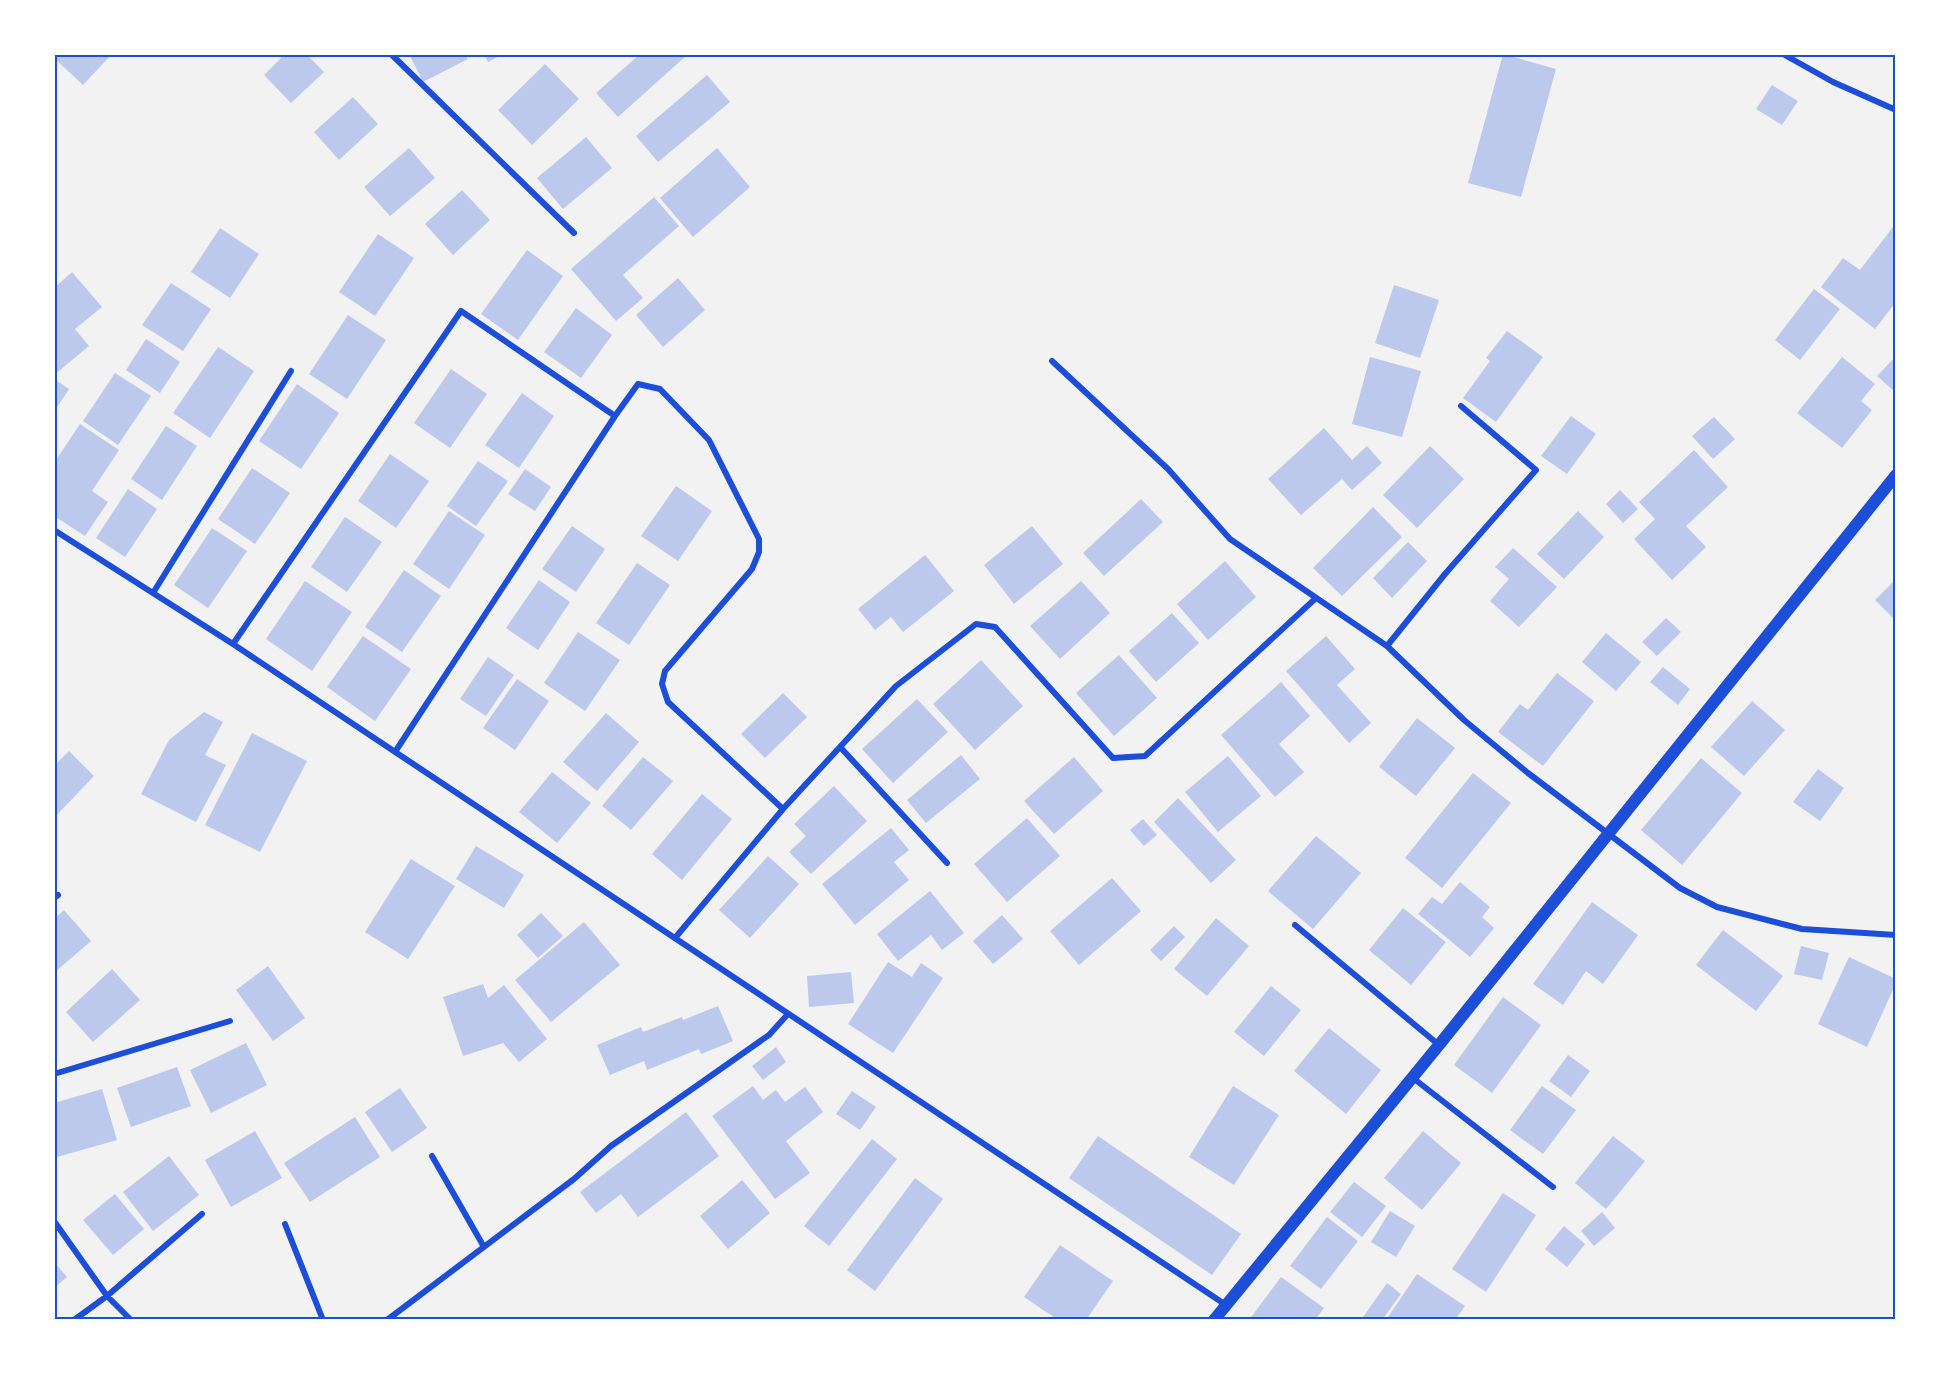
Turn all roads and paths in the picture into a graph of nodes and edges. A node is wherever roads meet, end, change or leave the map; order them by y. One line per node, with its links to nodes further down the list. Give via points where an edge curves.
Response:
1 (391, 54): 4 (street)
2 (1783, 54): 3 (street)
3 (1896, 110)
4 (573, 233)
5 (1052, 361): 12 (street, via 1168,469 1230,539)
6 (291, 371): 11 (street)
7 (1461, 406): 14 (street, via 1536,470)
8 (615, 416): 13 (street, via 462,312); 16 (street); 17 (street, via 638,384 660,389 709,440 759,539 752,569 665,671 662,684 668,702)
9 (1896, 475): 18 (main road)
10 (54, 530): 11 (street)
11 (153, 593): 13 (street)
12 (1316, 598): 14 (street); 15 (street, via 1145,756 1113,758 995,627 976,624 896,687)
13 (233, 644): 16 (street)
14 (1387, 646): 18 (street, via 1464,720)
15 (841, 748): 17 (street); 19 (street)
16 (395, 752): 22 (street)
17 (783, 809): 22 (street)
18 (1608, 835): 21 (street, via 1680,888 1717,907 1802,929); 25 (main road)
19 (947, 863)
20 (1294, 925): 25 (street)
21 (1896, 935)
22 (675, 938): 23 (street)
23 (788, 1014): 33 (street, via 769,1035 612,1146); 35 (street)
24 (230, 1021): 26 (street)
25 (1439, 1045): 27 (main road)
26 (54, 1074)
27 (1413, 1077): 29 (street); 35 (main road)
28 (432, 1156): 33 (street)
29 (1552, 1188)
30 (202, 1214): 34 (street)
31 (54, 1221): 34 (street)
32 (285, 1224): 38 (street)
33 (484, 1247): 39 (street)
34 (107, 1296): 36 (street); 37 (street)
35 (1226, 1305): 40 (main road)
36 (74, 1320)
37 (131, 1320)
38 (323, 1320)
39 (387, 1320)
40 (1214, 1320)

